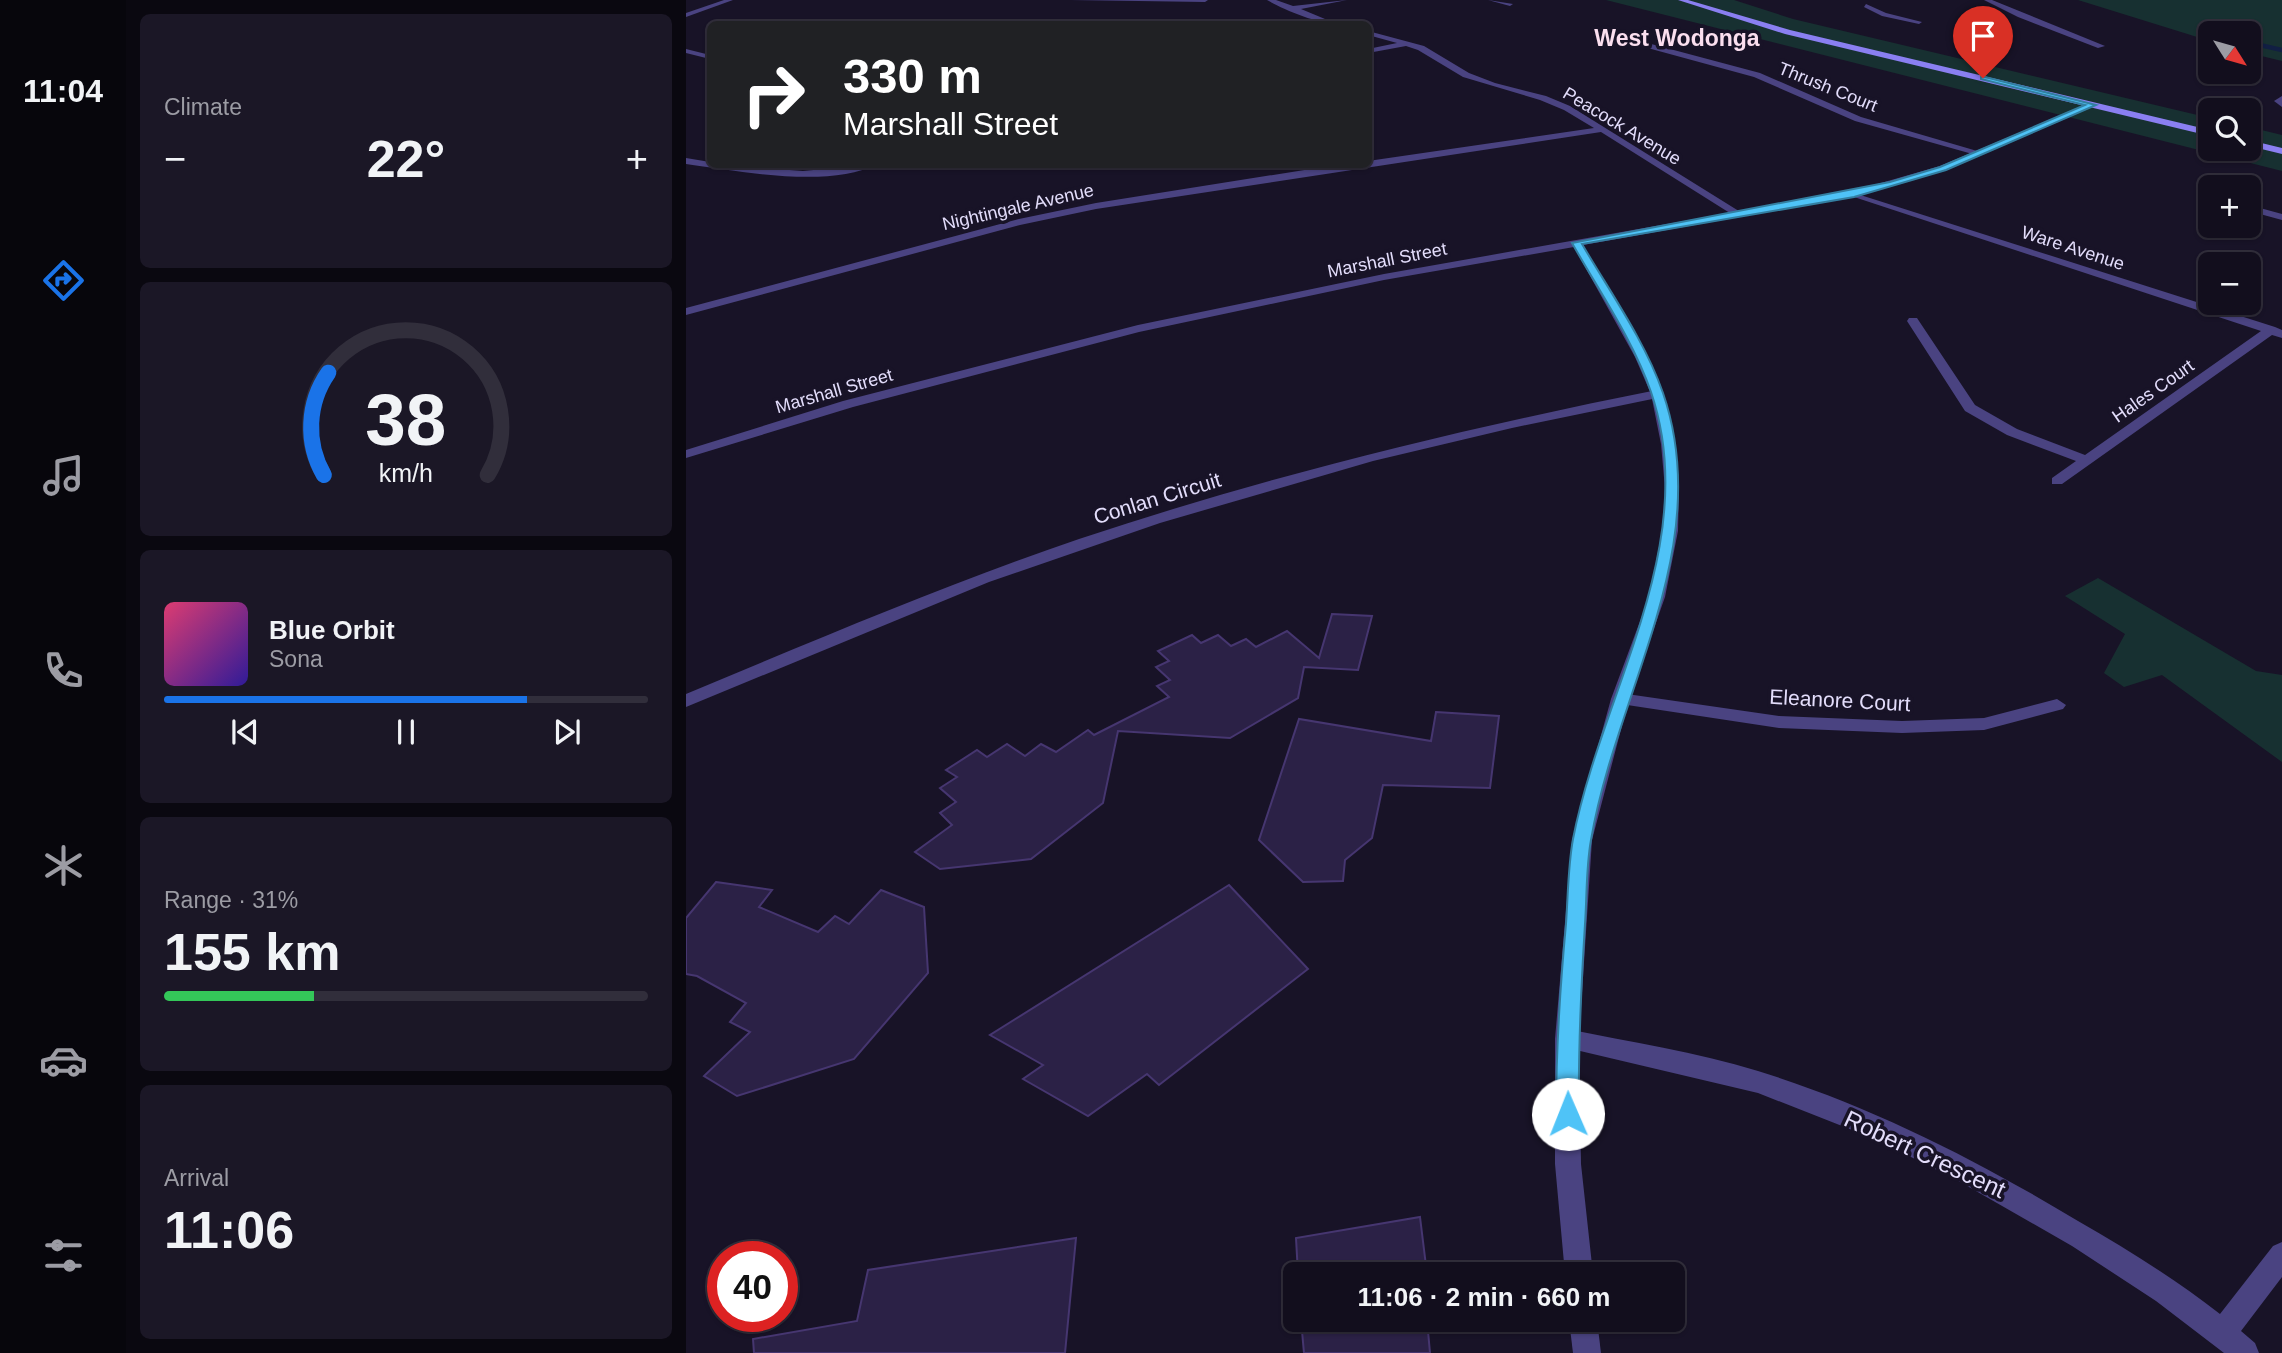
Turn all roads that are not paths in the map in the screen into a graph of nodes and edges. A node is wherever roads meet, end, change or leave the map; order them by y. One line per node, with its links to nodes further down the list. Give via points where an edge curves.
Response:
1 (730, 0): 13 (street)
2 (1074, 0): 3 (street)
3 (1205, 0)
4 (1270, 0): 12 (street)
5 (1344, 0): 12 (street)
6 (1491, 0): 11 (street)
7 (1681, 0): 17 (main road)
8 (1702, 0): 17 (main road)
9 (1987, 0): 20 (street)
10 (1876, 3): 15 (street, via 1866,6)
11 (1510, 4)
12 (1289, 9): 14 (street)
13 (686, 15)
14 (1325, 21)
15 (1919, 22)
16 (1372, 34): 19 (street, Peacock Avenue)
17 (1821, 38): 25 (main road)
18 (1625, 39): 31 (street, Thrush Court, via 1757,75 1858,119)
19 (1410, 44): 21 (street); 27 (street, Peacock Avenue, via 1466,75 1557,103)
20 (2101, 46)
21 (1372, 50)
22 (686, 51): 23 (street)
23 (707, 57)
24 (2282, 98): 26 (street, via 2278,101)
25 (2093, 105): 28 (main road); 31 (street, Marshall Street)
26 (2282, 105)
27 (1600, 130): 33 (street, Nightingale Avenue); 40 (street, Peacock Avenue)
28 (2198, 130)
29 (2261, 146): 30 (main road)
30 (2282, 151)
31 (1979, 153): 38 (street, Marshall Street)
32 (686, 161): 34 (street)
33 (1372, 163)
34 (707, 164)
35 (738, 168): 36 (street, via 791,175)
36 (854, 168)
37 (1319, 168): 43 (street, Nightingale Avenue, via 1019,222)
38 (1854, 194): 40 (street, Marshall Street); 45 (street, Ware Avenue)
39 (2261, 211): 41 (street)
40 (1737, 213): 42 (street, Marshall Street)
41 (2282, 217)
42 (1577, 243): 46 (street, via 1642,357); 47 (street, Marshall Street, via 1384,277 1138,329 848,404)
43 (686, 312)
44 (1913, 321): 48 (street, via 1970,408 2012,432)
45 (2276, 332): 48 (street, Hales Court)
46 (1657, 394): 50 (street, via 1668,444 1670,531 1657,597); 51 (street, Conlan Circuit, via 1559,412 1299,476 1083,543)
47 (686, 454)
48 (2086, 460): 49 (street, Hales Court)
49 (2057, 481)
50 (1620, 699): 52 (street, Eleanore Court, via 1779,722 1902,727 1984,724); 53 (street, via 1582,840)
51 (686, 701)
52 (2057, 705)
53 (1567, 1039): 55 (street, via 1568,1164); 57 (street, Robert Crescent, via 1756,1082 1887,1130 2006,1191 2121,1261)
54 (2282, 1255): 57 (street)
55 (1578, 1262)
56 (1584, 1332): 58 (street)
57 (2223, 1332): 59 (street, Robert Crescent)
58 (1587, 1353)
59 (2245, 1353)

